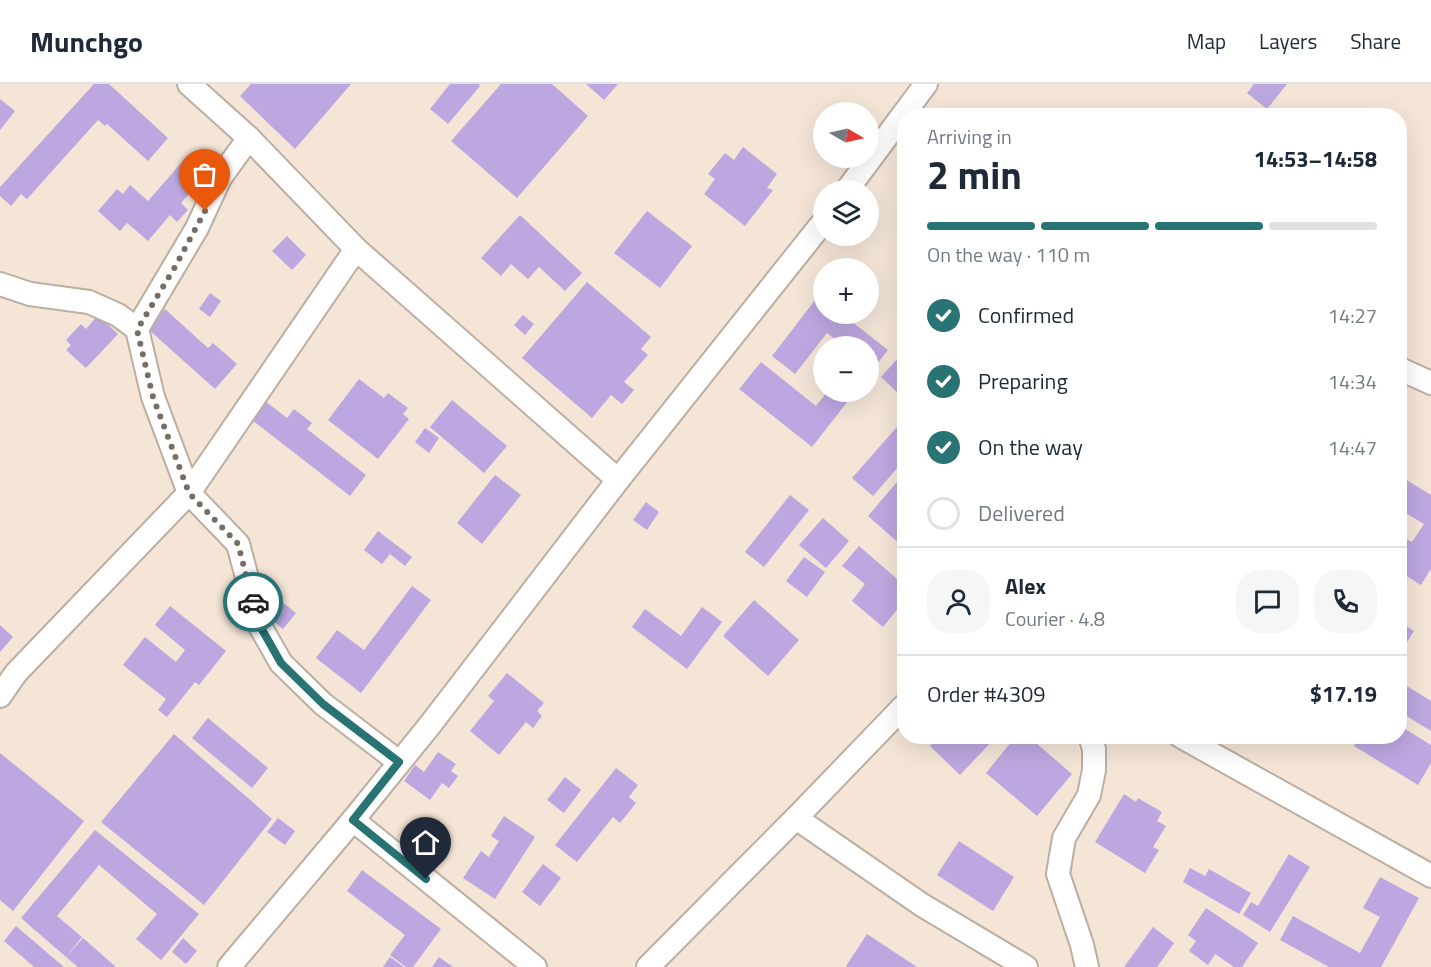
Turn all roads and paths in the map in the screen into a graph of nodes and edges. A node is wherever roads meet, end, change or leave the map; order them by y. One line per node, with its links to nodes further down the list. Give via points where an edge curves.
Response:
1 (189, 84): 5 (street)
2 (927, 84): 3 (street)
3 (912, 108)
4 (897, 132): 6 (street)
5 (249, 138): 8 (street); 10 (street, via 220,178 197,228)
6 (856, 180)
7 (813, 235): 13 (street)
8 (356, 249): 13 (street); 14 (street)
9 (0, 284): 10 (street, via 30,294 89,302 118,315)
10 (137, 330): 14 (street, via 153,397)
11 (1407, 372): 12 (street)
12 (1431, 383)
13 (618, 480): 19 (street)
14 (189, 493): 15 (street, via 16,673); 19 (street, via 238,544 260,626 281,663 323,704)
15 (0, 696)
16 (897, 713): 20 (street)
17 (1092, 744): 27 (street, via 1094,770 1089,795 1064,838 1058,874)
18 (1213, 744): 22 (street)
19 (399, 762): 21 (street)
20 (796, 818): 25 (street); 26 (street, via 922,905)
21 (353, 820): 23 (street); 24 (street)
22 (1431, 876)
23 (229, 967)
24 (535, 967)
25 (648, 967)
26 (1026, 967)
27 (1088, 967)

